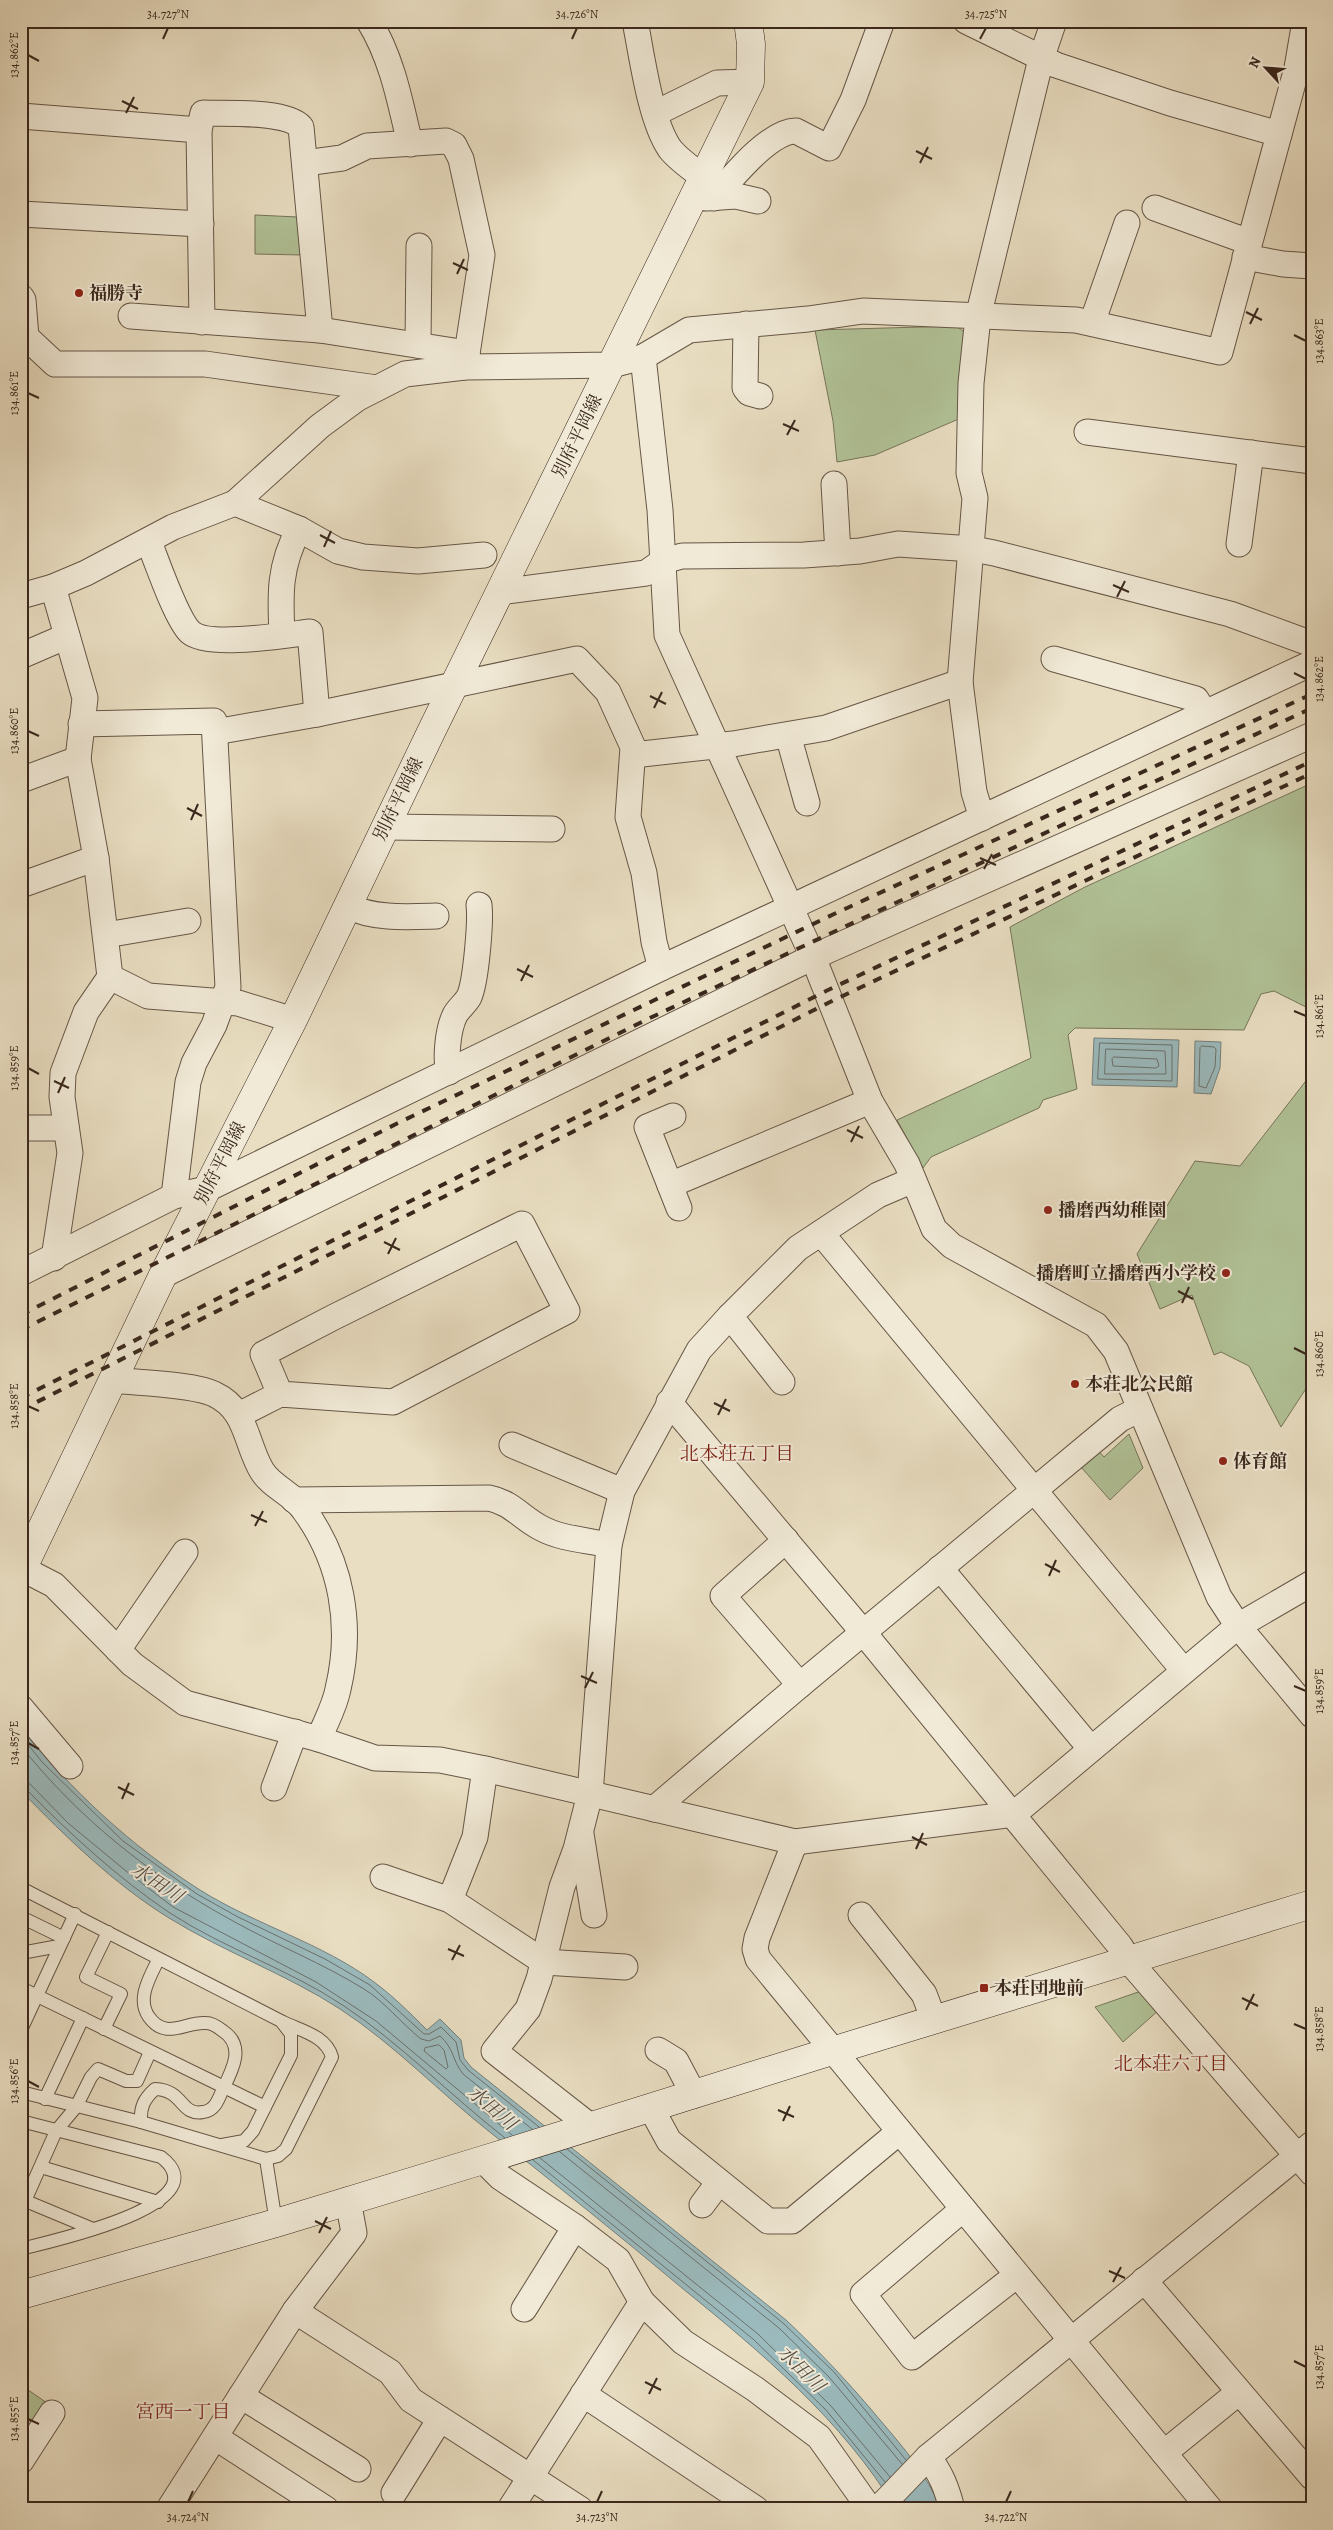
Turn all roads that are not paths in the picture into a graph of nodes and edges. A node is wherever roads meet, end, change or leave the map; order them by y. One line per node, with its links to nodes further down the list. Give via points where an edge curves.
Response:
1 (368, 21): 14 (street, via 381,41 394,75)
2 (635, 21): 10 (street)
3 (748, 21): 9 (main road, 別府平岡線)
4 (882, 21): 16 (street, via 853,100 828,148 796,131 782,134)
5 (966, 21): 8 (street)
6 (1054, 21): 8 (street)
7 (1305, 21): 13 (street, via 1297,68)
8 (1041, 59): 13 (street, via 1170,103); 27 (street)
9 (750, 82): 10 (street, via 718,83); 16 (main road, 別府平岡線)
10 (656, 113): 16 (street, via 670,149)
11 (21, 116): 12 (street)
12 (199, 130): 15 (street, via 203,113 294,120 301,127); 21 (street)
13 (1279, 134): 23 (street)
14 (410, 144): 15 (street, via 367,146 342,158); 34 (street, via 446,141 454,145 461,158 482,254)
15 (305, 163): 31 (street)
16 (703, 191): 17 (street); 35 (main road, 別府平岡線)
17 (758, 201)
18 (1155, 208): 23 (street)
19 (21, 214): 21 (street)
20 (1127, 223): 29 (street)
21 (201, 224): 28 (street)
22 (419, 246): 32 (street)
23 (1248, 249): 24 (street, via 1283,264); 29 (street, via 1220,352)
24 (1312, 266)
25 (21, 297): 36 (street, via 24,300 26,337 54,364 206,364)
26 (131, 316): 28 (street)
27 (978, 317): 29 (street); 30 (street, via 863,311); 46 (street, via 971,393 969,473 976,498)
28 (202, 322): 31 (street)
29 (1092, 323)
30 (746, 324): 33 (street, via 689,330); 37 (street, via 745,388 749,394)
31 (320, 330): 32 (street)
32 (418, 345): 34 (street)
33 (643, 357): 35 (street); 49 (street)
34 (466, 360): 35 (street); 36 (street, via 405,374)
35 (612, 365): 51 (main road, 別府平岡線)
36 (377, 388): 42 (street, via 320,426)
37 (760, 396)
38 (1087, 432): 39 (street)
39 (1251, 453): 40 (street); 45 (street)
40 (1312, 461)
41 (834, 484): 47 (street)
42 (236, 503): 43 (street); 44 (street, via 173,527)
43 (299, 529): 48 (street, via 338,551 364,557 418,561); 53 (street, via 282,571)
44 (149, 542): 50 (street); 53 (street, via 181,618 190,631 201,638)
45 (1239, 544)
46 (973, 550): 47 (street, via 898,544); 55 (street, via 1122,584 1230,614); 59 (street)
47 (838, 553): 49 (street, via 682,556)
48 (484, 555)
49 (663, 561): 51 (street, via 646,573); 67 (street, via 667,635)
50 (53, 587): 52 (street); 54 (street)
51 (500, 592): 60 (main road, 別府平岡線)
52 (21, 596)
53 (282, 635): 62 (street, via 310,632)
54 (68, 636): 56 (street); 63 (street, via 85,698)
55 (1312, 644)
56 (23, 655)
57 (1054, 658): 61 (street, via 1079,674 1196,698)
58 (1312, 663): 61 (street)
59 (960, 682): 65 (street, via 826,728); 72 (street, via 974,792)
60 (454, 686): 62 (street); 68 (street, via 577,659 608,692 633,747); 73 (main road, 別府平岡線)
61 (1205, 713): 72 (street)
62 (316, 714): 64 (street)
63 (81, 724): 64 (street, via 214,721); 69 (street)
64 (215, 732): 86 (street, via 228,977)
65 (788, 735): 67 (street); 71 (street)
66 (1312, 735): 83 (street)
67 (716, 745): 68 (street); 78 (street)
68 (633, 754): 84 (street, via 628,817 644,873)
69 (78, 759): 70 (street); 75 (street)
70 (21, 780)
71 (807, 803)
72 (982, 818): 78 (street)
73 (385, 827): 74 (street); 77 (main road, 別府平岡線)
74 (552, 830)
75 (96, 858): 76 (street); 82 (street)
76 (21, 885)
77 (347, 906): 79 (street, via 380,915); 87 (main road, 別府平岡線)
78 (789, 907): 83 (street); 84 (street)
79 (436, 916)
80 (485, 920): 88 (street, via 469,996 454,1016 445,1060)
81 (188, 921): 82 (street)
82 (106, 935): 85 (street)
83 (813, 957): 89 (street); 99 (street)
84 (661, 968): 88 (street)
85 (110, 977): 86 (street, via 148,996); 92 (street, via 86,1012 67,1059 62,1097)
86 (222, 1001): 87 (street); 95 (street, via 188,1082)
87 (293, 1020): 94 (main road, 別府平岡線)
88 (450, 1072): 94 (street)
89 (870, 1101): 90 (street, via 675,1197 647,1127); 93 (street, via 897,1143)
90 (673, 1116)
91 (21, 1128): 92 (street)
92 (66, 1128): 97 (street, via 70,1154)
93 (913, 1180): 96 (street, via 878,1195); 105 (street, via 934,1229 952,1246 1096,1325 1116,1351)
94 (207, 1189): 95 (street); 99 (main road, 別府平岡線)
95 (174, 1196): 97 (street)
96 (821, 1233): 100 (street, via 798,1248); 108 (street)
97 (54, 1258): 98 (street)
98 (21, 1273)
99 (163, 1275): 101 (main road, 別府平岡線)
100 (730, 1316): 102 (street); 104 (street, via 699,1350)
101 (113, 1380): 106 (street, via 202,1389 228,1402); 115 (main road, 別府平岡線)
102 (782, 1382)
103 (280, 1394): 103 (street, via 393,1402 568,1311 522,1224 263,1354); 106 (street)
104 (669, 1402): 109 (street); 111 (street)
105 (1140, 1409): 108 (street, via 1120,1419); 117 (street, via 1219,1597)
106 (240, 1415): 110 (street, via 257,1464 265,1476)
107 (512, 1445): 109 (street)
108 (1034, 1490): 114 (street); 120 (street)
109 (622, 1491): 112 (street)
110 (294, 1500): 112 (street, via 488,1498 512,1506 539,1528 552,1534); 125 (street, via 303,1508 321,1538 338,1575 345,1614 338,1691)
111 (786, 1540): 118 (street); 121 (street, via 723,1596)
112 (609, 1545): 130 (street)
113 (185, 1552): 119 (street)
114 (940, 1568): 118 (street); 126 (street)
115 (22, 1570): 119 (street, via 54,1585)
116 (1312, 1583): 117 (street)
117 (1238, 1626): 120 (street); 123 (street)
118 (863, 1632): 121 (street); 132 (street)
119 (118, 1650): 124 (street, via 185,1703)
120 (1184, 1671): 126 (street)
121 (800, 1684): 131 (street)
122 (21, 1708): 127 (street)
123 (1312, 1715)
124 (295, 1732): 125 (street); 129 (street)
125 (319, 1738): 128 (street, via 375,1758 440,1760)
126 (1091, 1749): 132 (street)
127 (70, 1766)
128 (485, 1769): 130 (street); 137 (street, via 474,1836)
129 (274, 1788)
130 (590, 1794): 131 (street); 133 (street)
131 (654, 1809): 134 (street)
132 (1014, 1814): 134 (street); 148 (street)
133 (580, 1832): 140 (street); 147 (street)
134 (795, 1842): 158 (street, via 754,1949 758,1959)
135 (382, 1877): 137 (street)
136 (21, 1888): 139 (lane)
137 (450, 1900): 147 (street)
138 (1312, 1904): 148 (main road)
139 (75, 1914): 143 (lane); 144 (lane)
140 (594, 1915)
141 (861, 1915): 153 (street, via 924,1994)
142 (21, 1918): 144 (lane)
143 (108, 1932): 146 (lane); 155 (lane, via 86,1977 121,1994)
144 (62, 1942): 145 (lane); 151 (lane)
145 (21, 1953)
146 (158, 1960): 154 (lane); 160 (lane, via 144,1994 149,2018 170,2029 207,2022 230,2035 236,2047 236,2060)
147 (544, 1962): 149 (street); 169 (street, via 528,2009 494,2051)
148 (1130, 1962): 153 (main road); 173 (street)
149 (625, 1968)
150 (21, 1988): 151 (lane)
151 (38, 1996): 152 (lane); 156 (lane)
152 (83, 2018): 155 (lane); 163 (lane)
153 (934, 2020): 158 (main road)
154 (281, 2021): 164 (lane, via 291,2034 291,2055); 174 (lane, via 324,2041 332,2057 286,2149)
155 (104, 2029): 159 (lane)
156 (21, 2030)
157 (658, 2050): 162 (street, via 676,2061)
158 (832, 2051): 162 (main road); 171 (street)
159 (150, 2052): 160 (lane); 165 (lane, via 137,2081 126,2081 98,2069)
160 (224, 2087): 164 (lane); 168 (lane, via 215,2106 204,2112 192,2112 175,2094 155,2089 140,2110)
161 (21, 2092): 163 (lane)
162 (694, 2095): 166 (main road)
163 (45, 2099): 165 (lane)
164 (265, 2107): 172 (lane, via 244,2141)
165 (76, 2108): 168 (lane); 170 (lane)
166 (651, 2108): 169 (main road); 177 (street, via 669,2141)
167 (21, 2121): 170 (lane)
168 (141, 2122): 172 (lane)
169 (590, 2126): 175 (main road)
170 (56, 2131): 176 (lane); 179 (lane, via 161,2157 168,2163 174,2181)
171 (899, 2132): 177 (street, via 792,2221 768,2221); 182 (street)
172 (222, 2145): 174 (lane)
173 (1307, 2157): 188 (street)
174 (266, 2160): 183 (lane)
175 (483, 2160): 178 (main road); 184 (street, via 500,2177)
176 (41, 2167): 179 (lane); 180 (lane)
177 (719, 2182): 181 (street)
178 (348, 2200): 183 (main road); 192 (street, via 354,2233)
179 (158, 2202): 185 (lane, via 128,2218)
180 (22, 2203): 185 (lane)
181 (702, 2205)
182 (962, 2209): 187 (street); 187 (street, via 863,2294 912,2357)
183 (276, 2223): 189 (main road)
184 (575, 2227): 190 (street, via 618,2260); 191 (street)
185 (93, 2229): 186 (lane)
186 (21, 2249)
187 (1016, 2275): 193 (street)
188 (1144, 2280): 193 (street); 194 (street)
189 (21, 2295)
190 (642, 2302): 195 (street); 212 (street, via 683,2342 755,2389 819,2437)
191 (524, 2309)
192 (295, 2311): 196 (street); 198 (street, via 390,2372 411,2400)
193 (1070, 2340): 200 (street); 201 (street)
194 (1239, 2392): 200 (street); 205 (street)
195 (583, 2394): 204 (street); 211 (street)
196 (241, 2396): 199 (street); 203 (street)
197 (52, 2413): 202 (street)
198 (440, 2419): 204 (street); 206 (street)
199 (215, 2437): 207 (street); 208 (street)
200 (1164, 2453): 215 (street)
201 (928, 2457): 213 (street); 214 (street, via 938,2469)
202 (21, 2461)
203 (358, 2469)
204 (531, 2477): 209 (street); 210 (street)
205 (1312, 2478)
206 (394, 2493)
207 (169, 2509)
208 (326, 2509)
209 (510, 2509)
210 (580, 2509)
211 (756, 2509)
212 (870, 2509)
213 (878, 2509)
214 (952, 2509)
215 (1210, 2509)

